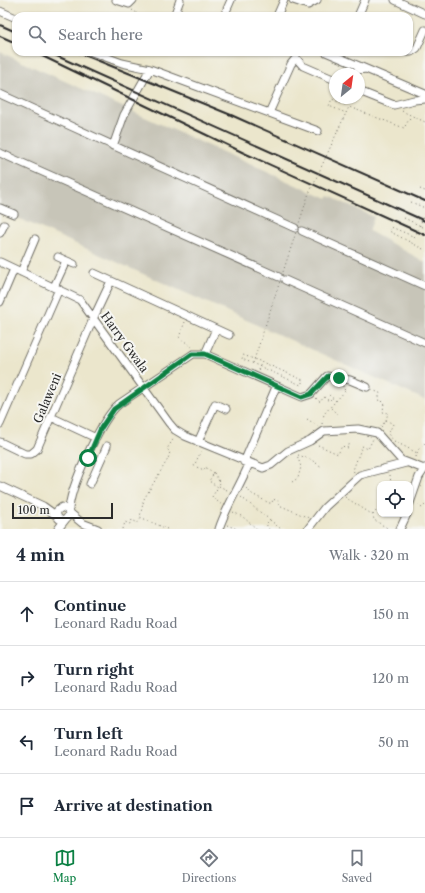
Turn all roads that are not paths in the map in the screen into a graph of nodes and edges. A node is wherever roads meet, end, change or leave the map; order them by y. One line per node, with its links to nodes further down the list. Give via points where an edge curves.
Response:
1 (116, 0): 9 (street)
2 (180, 0): 11 (street)
3 (231, 0): 12 (street)
4 (284, 0): 13 (street)
5 (293, 0): 6 (street, via 308,5)
6 (317, 0)
7 (365, 0): 14 (street)
8 (395, 0): 15 (street)
9 (131, 2)
10 (0, 11): 16 (street)
11 (176, 12)
12 (226, 12)
13 (279, 12)
14 (360, 12)
15 (425, 14)
16 (12, 16)
17 (425, 30): 18 (street, via 417,48)
18 (413, 51)
19 (103, 56): 23 (street)
20 (295, 56): 30 (street)
21 (297, 56): 25 (street, via 303,66)
22 (335, 56): 24 (street)
23 (150, 69): 30 (street); 32 (street, via 124,115)
24 (366, 69): 28 (street)
25 (329, 77)
26 (0, 94): 32 (street)
27 (365, 94): 29 (street, via 397,105)
28 (425, 94)
29 (425, 99)
30 (269, 113): 31 (street)
31 (318, 131)
32 (113, 146): 46 (street)
33 (0, 153): 52 (street)
34 (0, 208): 35 (street)
35 (14, 214)
36 (4, 225): 37 (street)
37 (0, 233)
38 (35, 239): 43 (street)
39 (58, 257): 40 (street)
40 (66, 261): 42 (street); 47 (street)
41 (0, 262): 43 (street, Harry Gwala)
42 (74, 264)
43 (18, 270): 47 (street, Harry Gwala); 48 (street)
44 (94, 273): 45 (street)
45 (111, 281): 49 (street, Galaweni); 50 (street)
46 (425, 286)
47 (56, 288): 49 (street, Harry Gwala, via 80,300); 59 (street)
48 (0, 302)
49 (94, 317): 55 (street, Harry Gwala); 58 (street, Galaweni)
50 (216, 329): 51 (street); 53 (street)
51 (229, 335)
52 (425, 343)
53 (205, 354): 54 (street); 55 (street, via 189,355)
54 (276, 386): 56 (street, via 302,397 311,394 328,376); 66 (street)
55 (144, 387): 60 (street, via 114,409); 62 (street, Harry Gwala, via 179,434)
56 (367, 387)
57 (226, 409): 62 (street, via 215,404)
58 (51, 418): 60 (street); 61 (street, Galaweni, via 34,453 25,454)
59 (0, 424)
60 (96, 438): 64 (street)
61 (0, 442)
62 (201, 444): 66 (street, Harry Gwala)
63 (106, 446): 65 (street)
64 (88, 458): 65 (street); 72 (street)
65 (99, 462): 69 (street)
66 (247, 463): 67 (street, Harry Gwala, via 263,468 324,431 358,429 376,433 391,442 398,456); 79 (street, via 240,486)
67 (406, 463): 68 (street); 82 (street, via 360,475)
68 (422, 468): 71 (street)
69 (90, 484)
70 (0, 486): 73 (street)
71 (413, 493)
72 (72, 495): 74 (street); 75 (street)
73 (43, 506): 74 (street); 77 (street)
74 (61, 508): 75 (street); 77 (street, via 57,511)
75 (69, 512): 77 (street, via 69,518); 78 (street)
76 (405, 517): 83 (street)
77 (61, 518): 78 (street); 80 (street)
78 (82, 522): 81 (street)
79 (220, 526)
80 (57, 529)
81 (98, 529)
82 (308, 529)
83 (400, 529)

